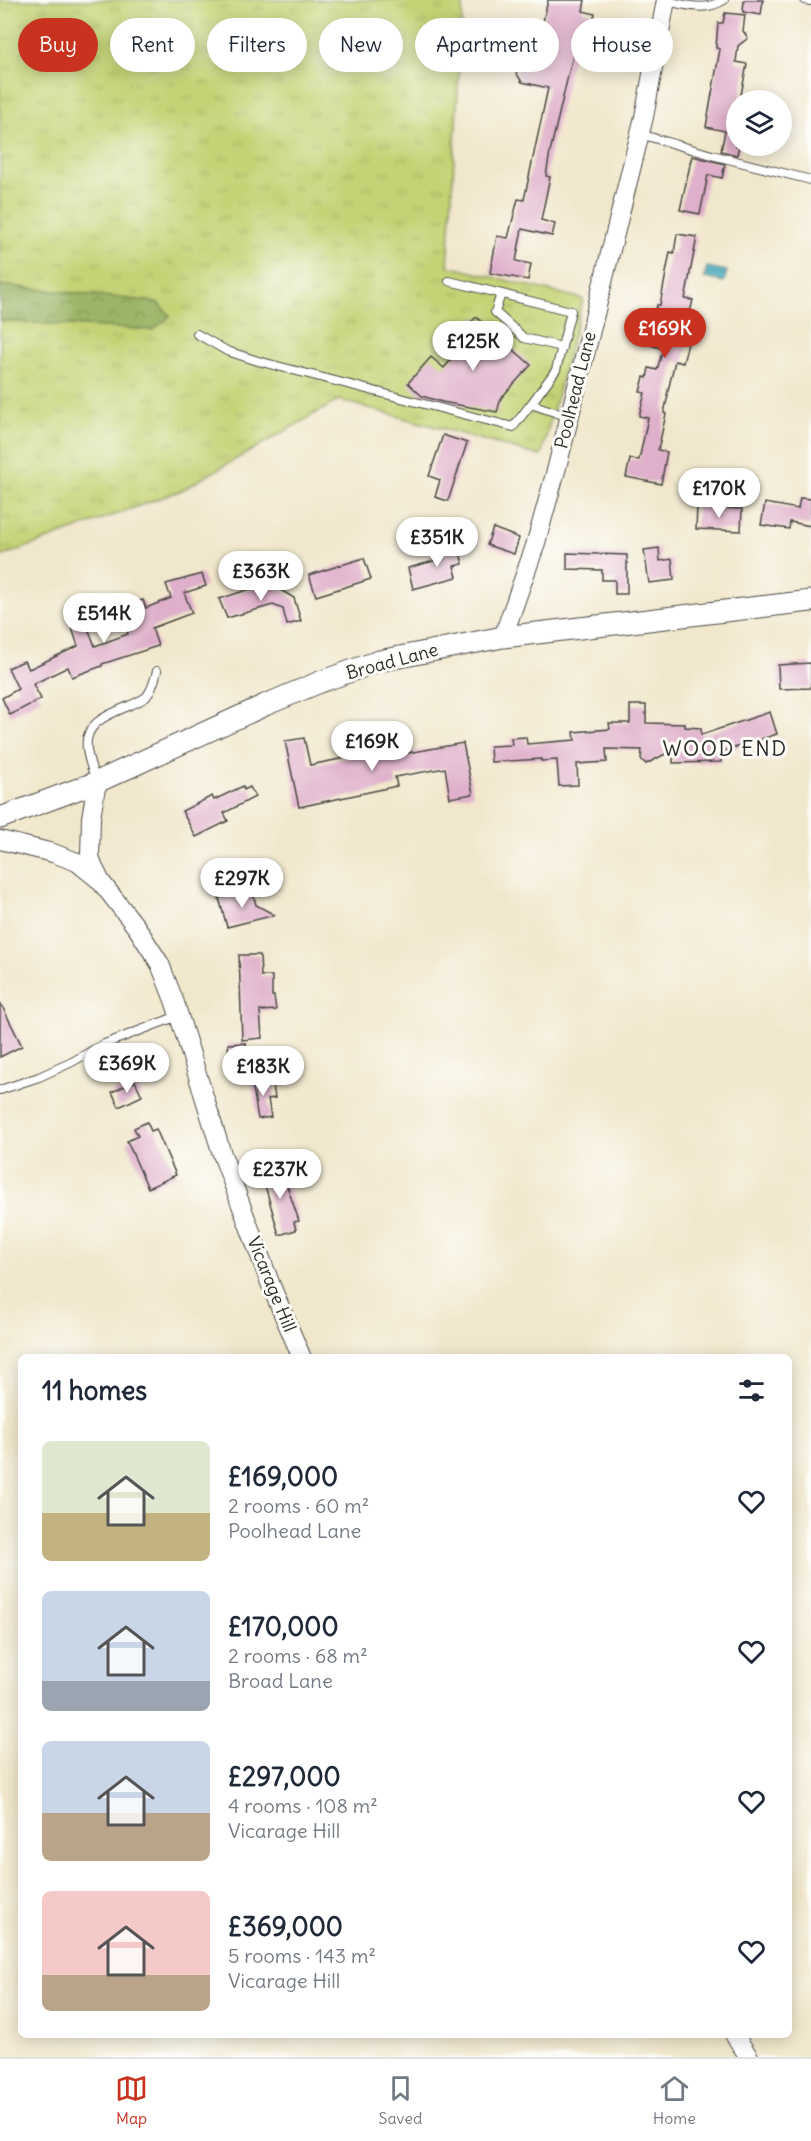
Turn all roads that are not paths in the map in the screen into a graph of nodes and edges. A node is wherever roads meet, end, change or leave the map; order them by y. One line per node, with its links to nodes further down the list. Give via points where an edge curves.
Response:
1 (724, 0): 3 (lane, via 712,7)
2 (805, 0): 4 (lane)
3 (666, 1): 5 (street, Poolhead Lane)
4 (811, 1)
5 (640, 134): 6 (lane); 12 (street, Poolhead Lane)
6 (811, 180)
7 (449, 281): 8 (lane)
8 (501, 294): 10 (lane, via 495,312 524,338); 10 (lane, via 571,311)
9 (197, 334): 11 (lane, via 258,362 513,427)
10 (562, 347): 11 (lane, via 556,370)
11 (531, 404): 12 (lane)
12 (569, 417): 14 (street, Poolhead Lane, via 534,546)
13 (811, 602): 14 (main road, Broad Lane)
14 (503, 637): 16 (main road, Broad Lane, via 379,661 330,678)
15 (157, 671): 16 (lane, via 147,696 112,712 91,728 86,747)
16 (97, 782): 17 (main road, Broad Lane); 19 (street, Vicarage Hill, via 90,856)
17 (0, 818)
18 (0, 840): 19 (street, Vicarage Hill, via 77,862)
19 (101, 882): 20 (street, Vicarage Hill, via 160,964)
20 (179, 1016): 21 (lane); 22 (street, Vicarage Hill, via 222,1154)
21 (0, 1090)
22 (300, 1354)
23 (736, 2038): 24 (street)
24 (749, 2057)

